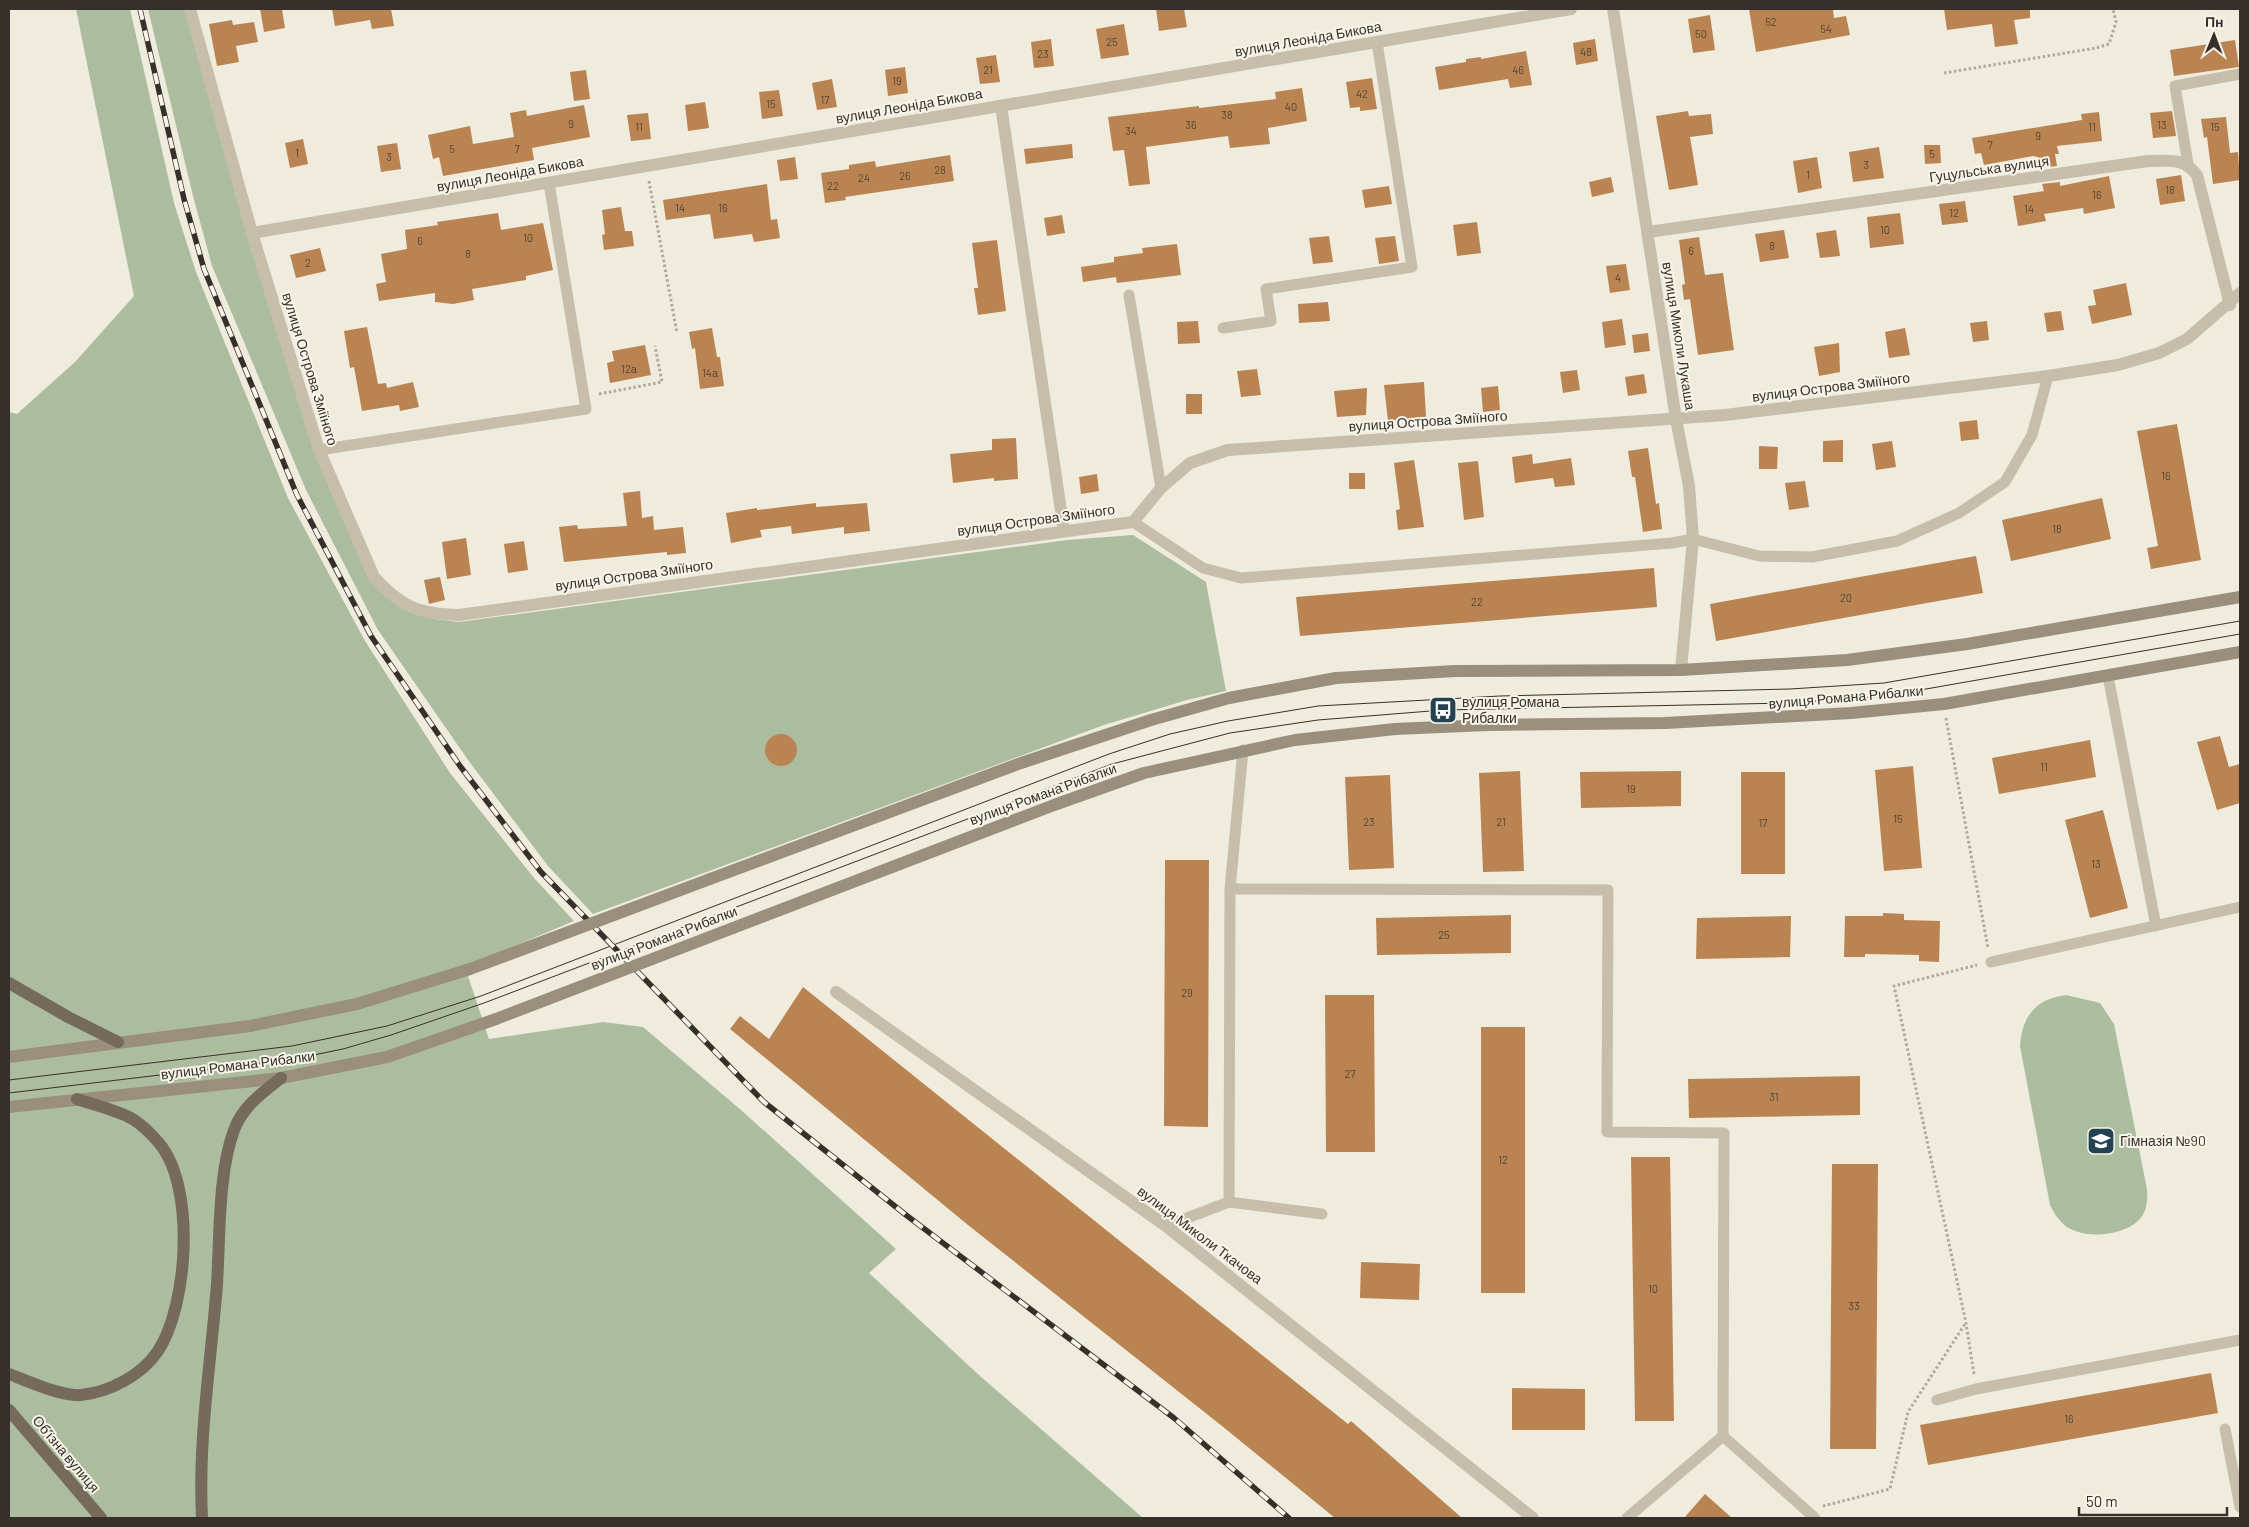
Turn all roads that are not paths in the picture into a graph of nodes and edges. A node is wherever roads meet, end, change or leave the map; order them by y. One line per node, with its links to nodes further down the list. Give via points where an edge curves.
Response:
1 (190, 9): 10 (street, вулиця Острова Зміїного)
2 (1571, 9): 4 (street, вулиця Леоніда Бикова)
3 (1614, 9): 9 (street, вулиця Миколи Лукаша)
4 (1377, 42): 6 (street, вулиця Леоніда Бикова); 14 (lane, via 1412,267 1266,290 1271,321)
5 (2240, 74): 7 (lane, via 2176,86)
6 (1001, 106): 8 (street, вулиця Леоніда Бикова); 20 (street)
7 (2188, 164): 9 (street, Гуцульська вулиця, via 2175,160 2148,161); 13 (street, via 2197,175)
8 (549, 183): 10 (street, вулиця Леоніда Бикова); 17 (lane, via 586,409)
9 (1648, 232): 16 (street, вулиця Миколи Лукаша)
10 (252, 233): 17 (street, вулиця Острова Зміїного)
11 (2240, 294): 13 (street, вулиця Острова Зміїного)
12 (1129, 295): 18 (lane)
13 (2230, 305): 15 (street, вулиця Острова Зміїного, via 2187,339 2159,353 2118,365)
14 (1223, 328)
15 (2048, 376): 16 (street, вулиця Острова Зміїного); 21 (lane, via 2032,435 2005,482 1959,513 1897,541 1812,557 1759,556)
16 (1676, 419): 18 (street, вулиця Острова Зміїного, via 1228,450 1190,463); 21 (street, вулиця Миколи Лукаша, via 1689,486)
17 (319, 450): 20 (street, вулиця Острова Зміїного, via 374,577 389,594 431,614 460,615)
18 (1161, 488): 19 (street, вулиця Острова Зміїного)
19 (1133, 522): 20 (street, вулиця Острова Зміїного); 21 (lane, via 1203,568 1241,578)
20 (1064, 531)
21 (1693, 539): 24 (street, вулиця Миколи Лукаша)
22 (2240, 597): 24 (main road, via 1968,644 1847,660)
23 (2240, 652): 25 (main road, вулиця Романа Рибалки)
24 (1681, 670): 33 (main road, bridge, via 1455,672 1336,678 1229,698 1021,763 470,969 357,1004 250,1026)
25 (2108, 676): 26 (main road, вулиця Романа Рибалки, via 1944,704 1749,720 1395,729 1296,740); 29 (lane)
26 (1243, 750): 27 (lane); 35 (main road, вулиця Романа Рибалки, bridge, via 1144,774 1054,805 496,1019 387,1057)
27 (1230, 889): 38 (lane); 46 (lane, via 1608,890 1607,1132 1724,1133)
28 (2240, 907): 29 (lane)
29 (2156, 926): 30 (lane)
30 (1991, 962)
31 (9, 983): 33 (main road, via 68,1018)
32 (836, 992): 40 (street, вулиця Миколи Ткачова)
33 (118, 1042): 34 (main road)
34 (9, 1057)
35 (281, 1078): 36 (main road, вулиця Романа Рибалки); 50 (main road, via 249,1104 234,1129 226,1158 215,1305 204,1396)
36 (77, 1099): 37 (main road, вулиця Романа Рибалки); 42 (main road, via 134,1120 160,1144 175,1174 184,1227 172,1324 158,1352 114,1388 80,1395 40,1386)
37 (9, 1107)
38 (1229, 1202): 39 (lane); 40 (lane)
39 (1322, 1214)
40 (1166, 1226): 51 (street, вулиця Миколи Ткачова)
41 (2240, 1340): 43 (lane)
42 (9, 1374)
43 (1937, 1400)
44 (9, 1410): 49 (main road, Обʼїзна вулиця)
45 (2225, 1429): 47 (lane)
46 (1723, 1436): 48 (lane); 52 (lane)
47 (2240, 1506)
48 (1811, 1514)
49 (101, 1518)
50 (202, 1518)
51 (1533, 1518)
52 (1627, 1518)

